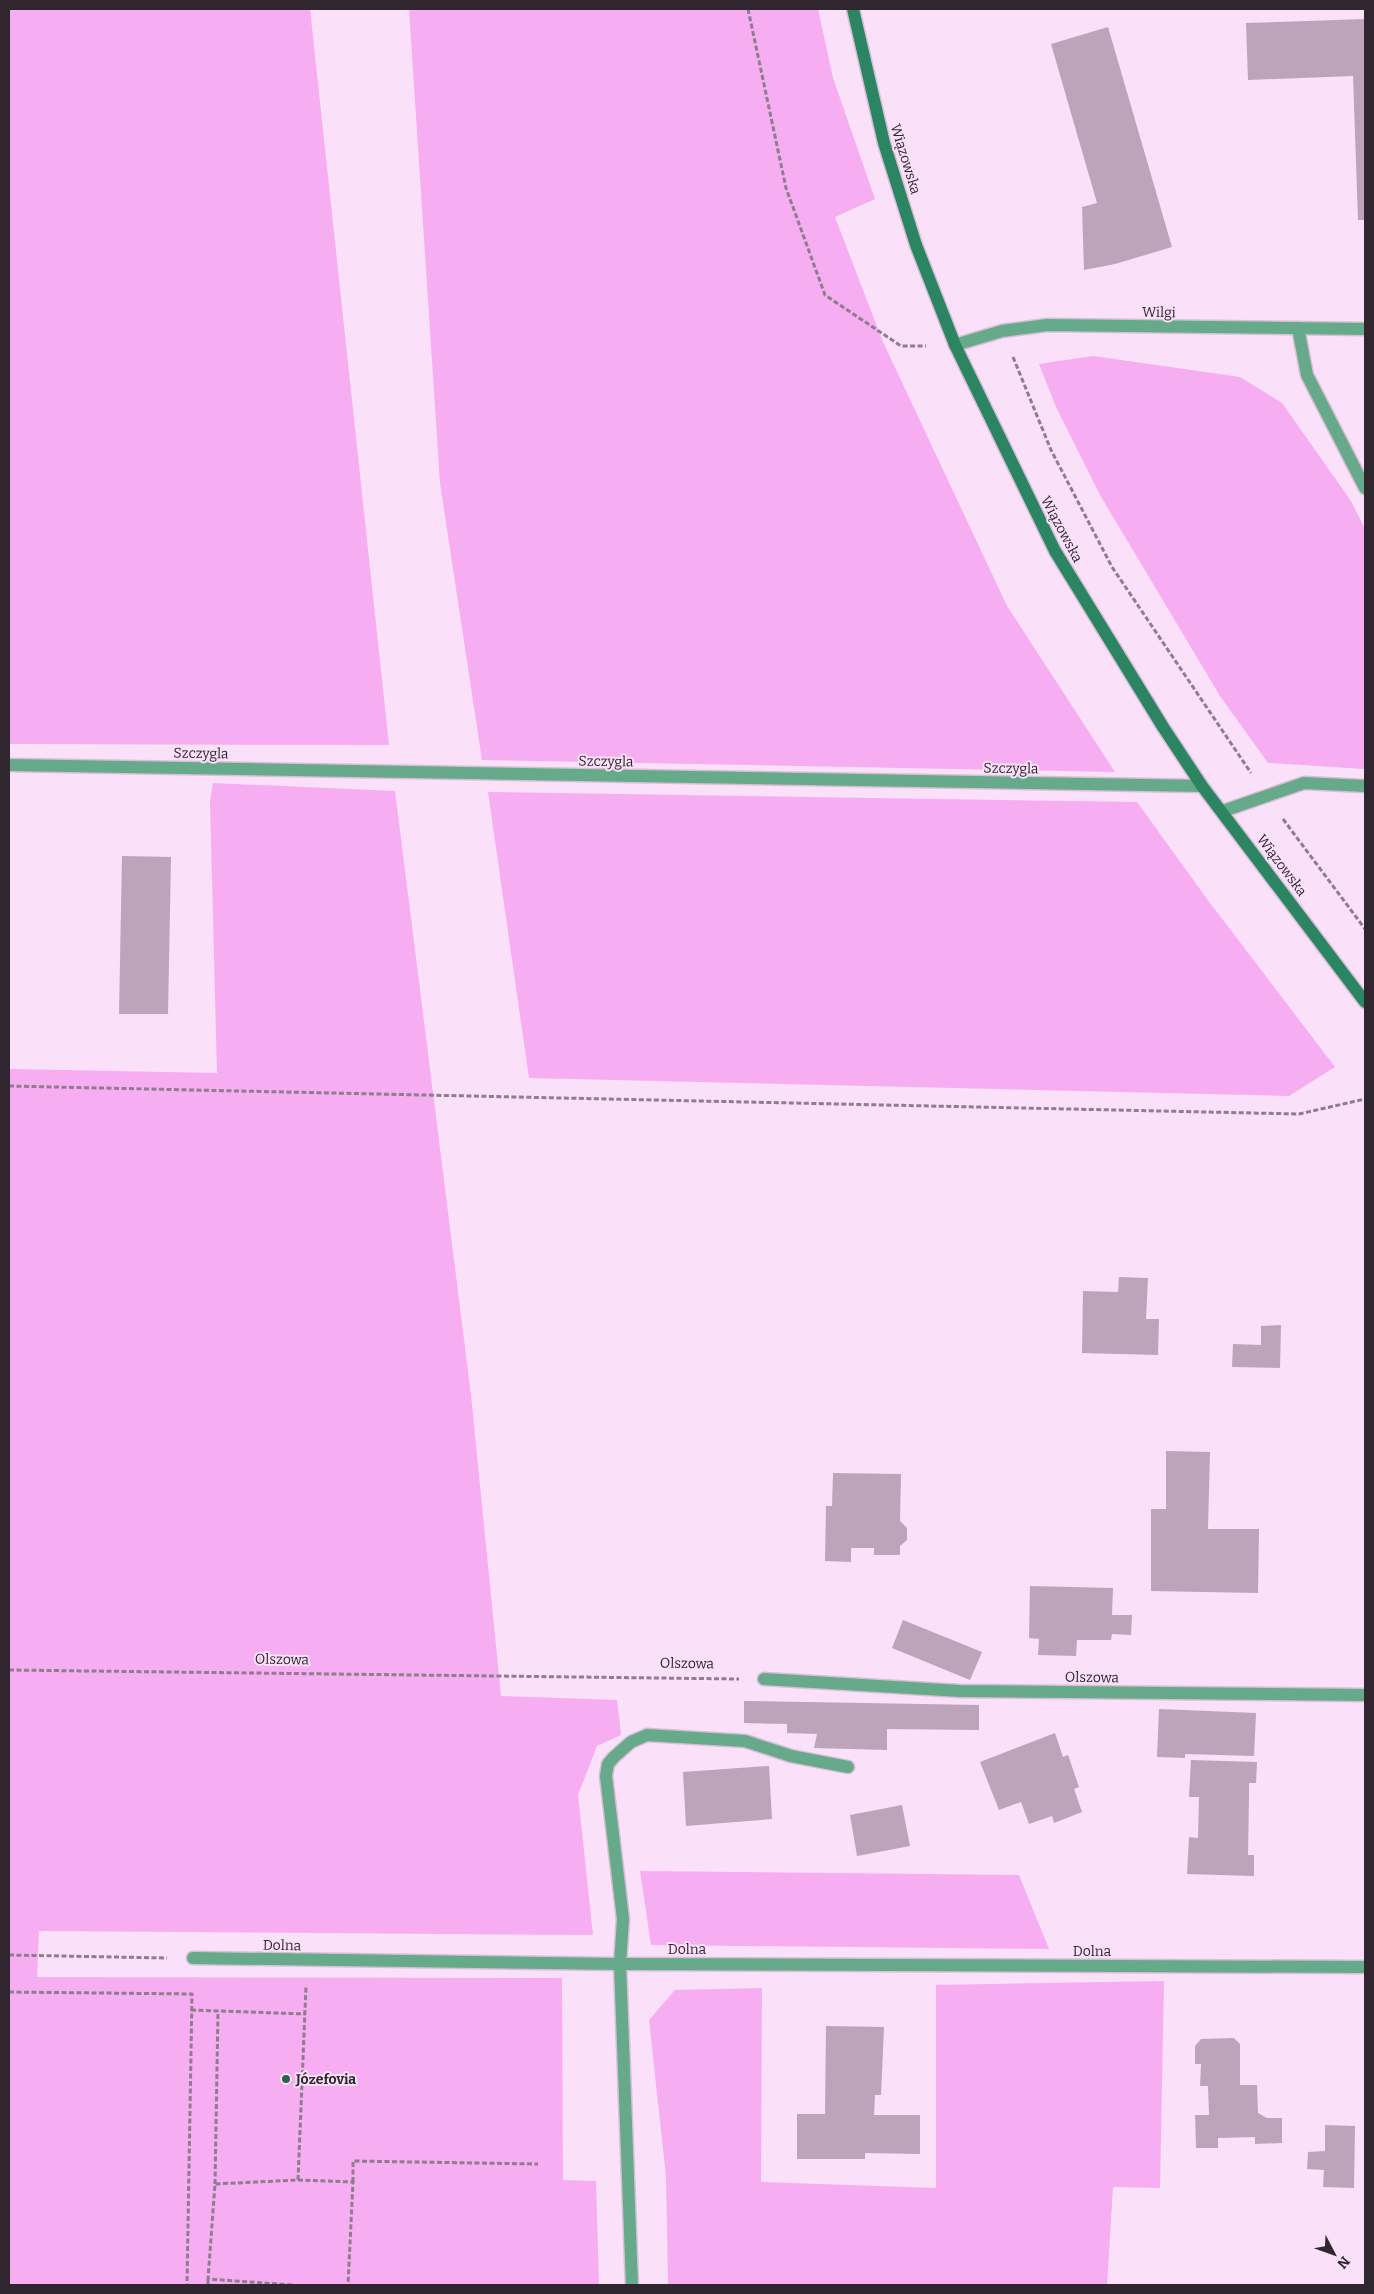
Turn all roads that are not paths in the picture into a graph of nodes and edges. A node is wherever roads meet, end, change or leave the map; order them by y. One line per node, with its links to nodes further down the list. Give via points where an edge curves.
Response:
1 (853, 9): 4 (main road, Wiązowska, via 884,142 916,245)
2 (1298, 328): 3 (street, Wilgi); 4 (street, Wilgi, via 1047,325 1002,331); 5 (street, via 1307,375)
3 (1365, 329)
4 (955, 345): 7 (main road, Wiązowska, via 1055,551)
5 (1365, 488)
6 (9, 765): 7 (street, Szczygla)
7 (1202, 786): 9 (main road, Wiązowska)
8 (1365, 786): 9 (street, via 1304,783)
9 (1223, 811): 10 (main road, Wiązowska)
10 (1365, 1002)
11 (764, 1679): 12 (street, Olszowa, via 960,1691)
12 (1365, 1695)
13 (848, 1767): 15 (street, via 790,1756 745,1741 647,1735 631,1742 608,1764 606,1776 623,1919)
14 (193, 1958): 15 (street, Dolna)
15 (620, 1964): 16 (street, Dolna); 17 (street)
16 (1365, 1967)
17 (632, 2285)

